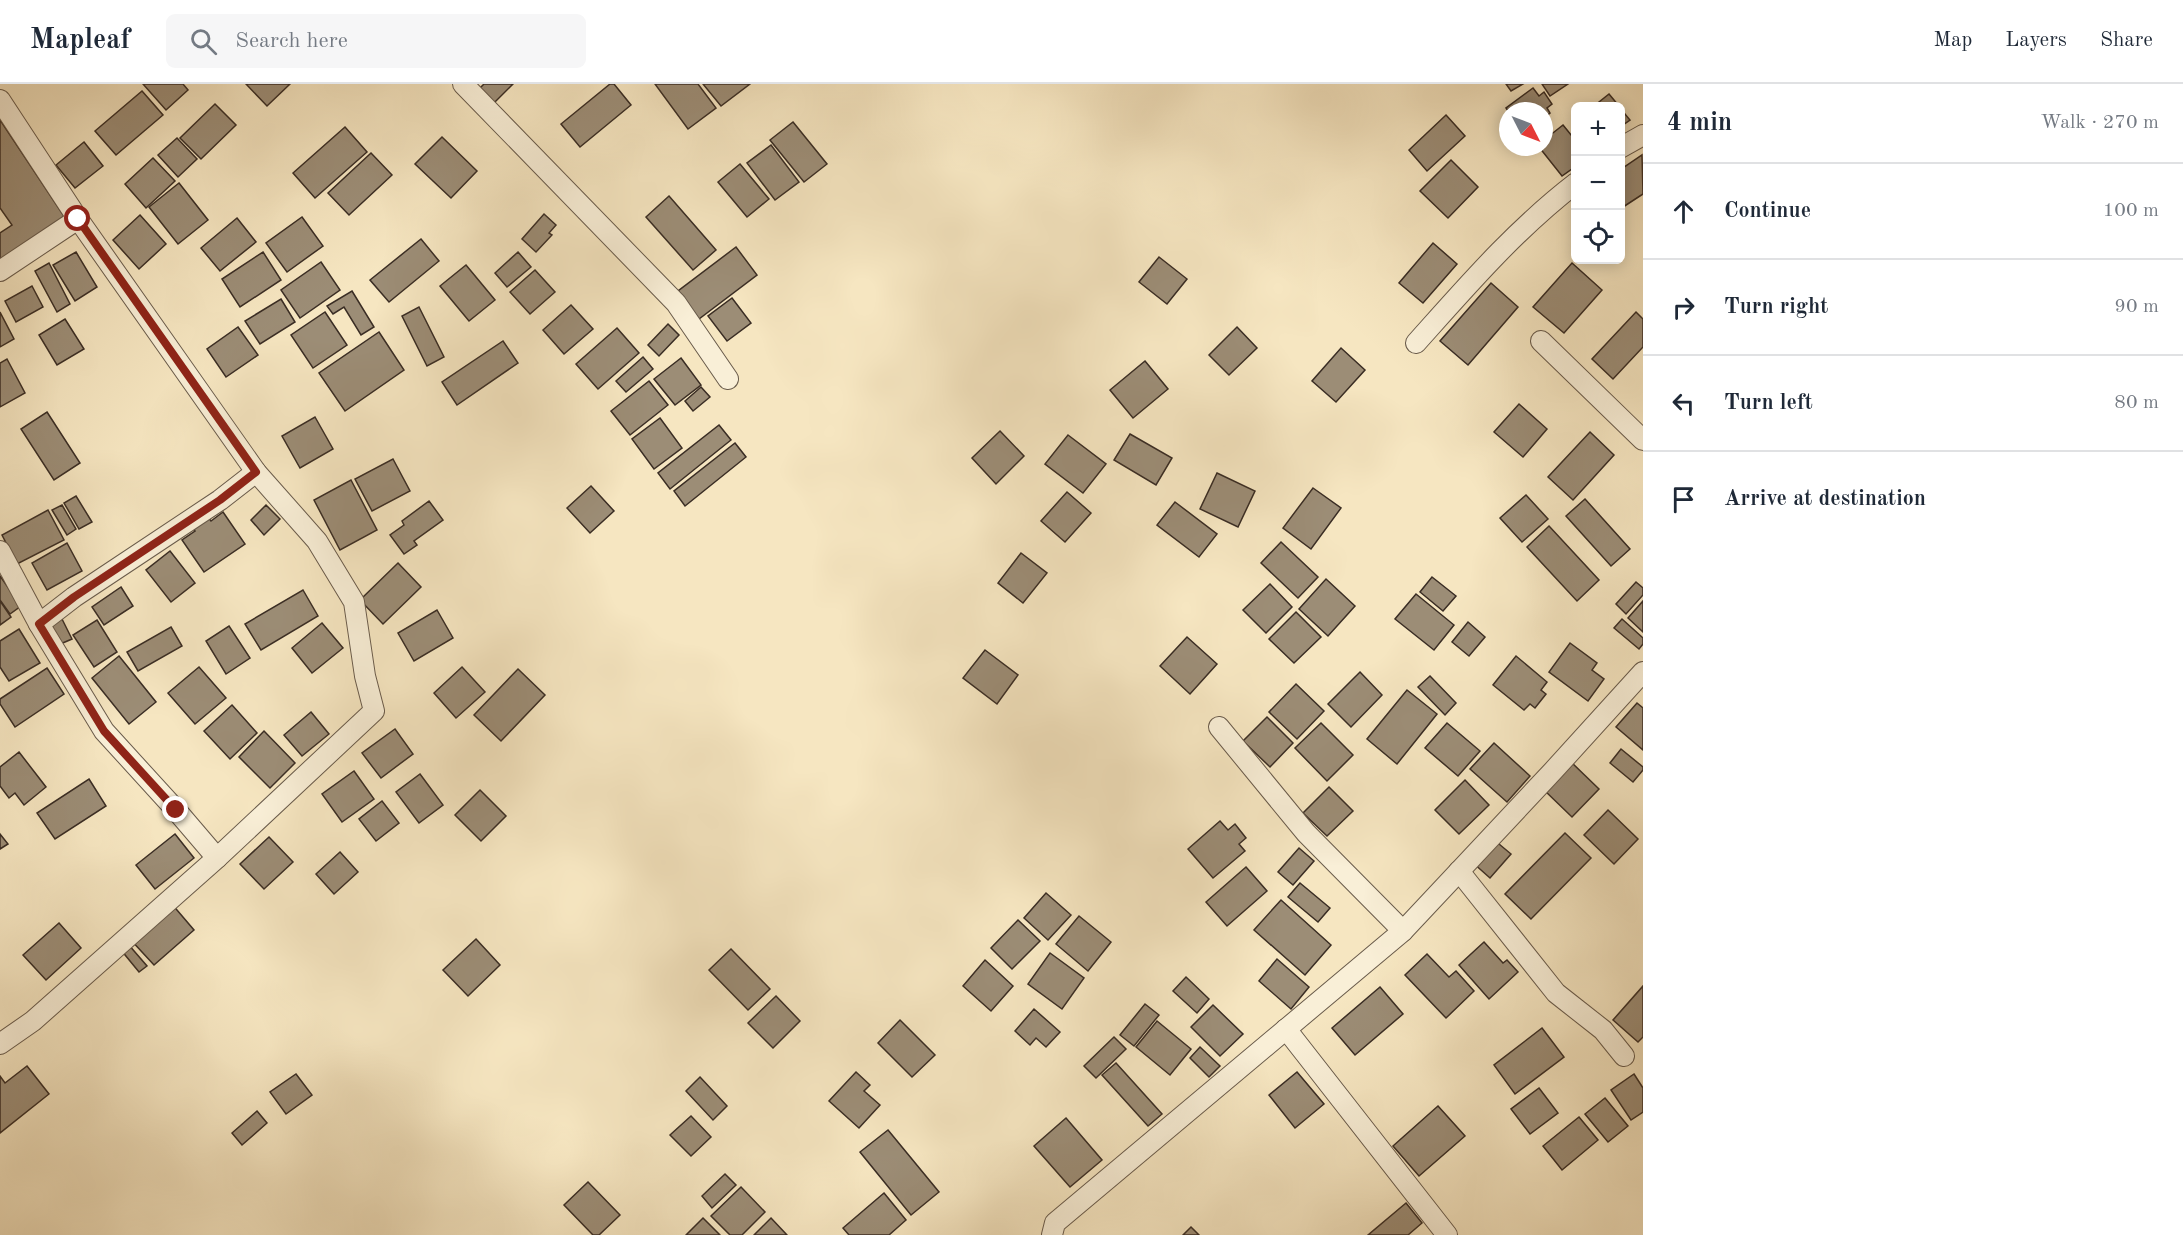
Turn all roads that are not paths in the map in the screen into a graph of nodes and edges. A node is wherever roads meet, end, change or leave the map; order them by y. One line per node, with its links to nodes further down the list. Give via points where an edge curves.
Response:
1 (463, 84): 10 (street, via 676,303)
2 (0, 99): 6 (street)
3 (1643, 135): 4 (street)
4 (1625, 145)
5 (1571, 186): 9 (street, via 1496,254)
6 (78, 219): 7 (street); 12 (street)
7 (0, 271)
8 (1541, 342): 11 (street)
9 (1416, 343)
10 (728, 379)
11 (1643, 440)
12 (256, 472): 14 (street); 17 (street, via 317,541 354,602 374,711)
13 (0, 551): 14 (street)
14 (39, 624): 17 (street, via 104,731)
15 (1643, 672): 18 (street)
16 (1219, 727): 19 (street, via 1306,834)
17 (217, 858): 21 (street, via 33,1021)
18 (1459, 871): 19 (street); 22 (street, via 1556,993 1602,1030)
19 (1403, 931): 20 (street)
20 (1286, 1029): 23 (street, via 1055,1223); 24 (street)
21 (0, 1044)
22 (1624, 1056)
23 (1052, 1235)
24 (1447, 1235)

